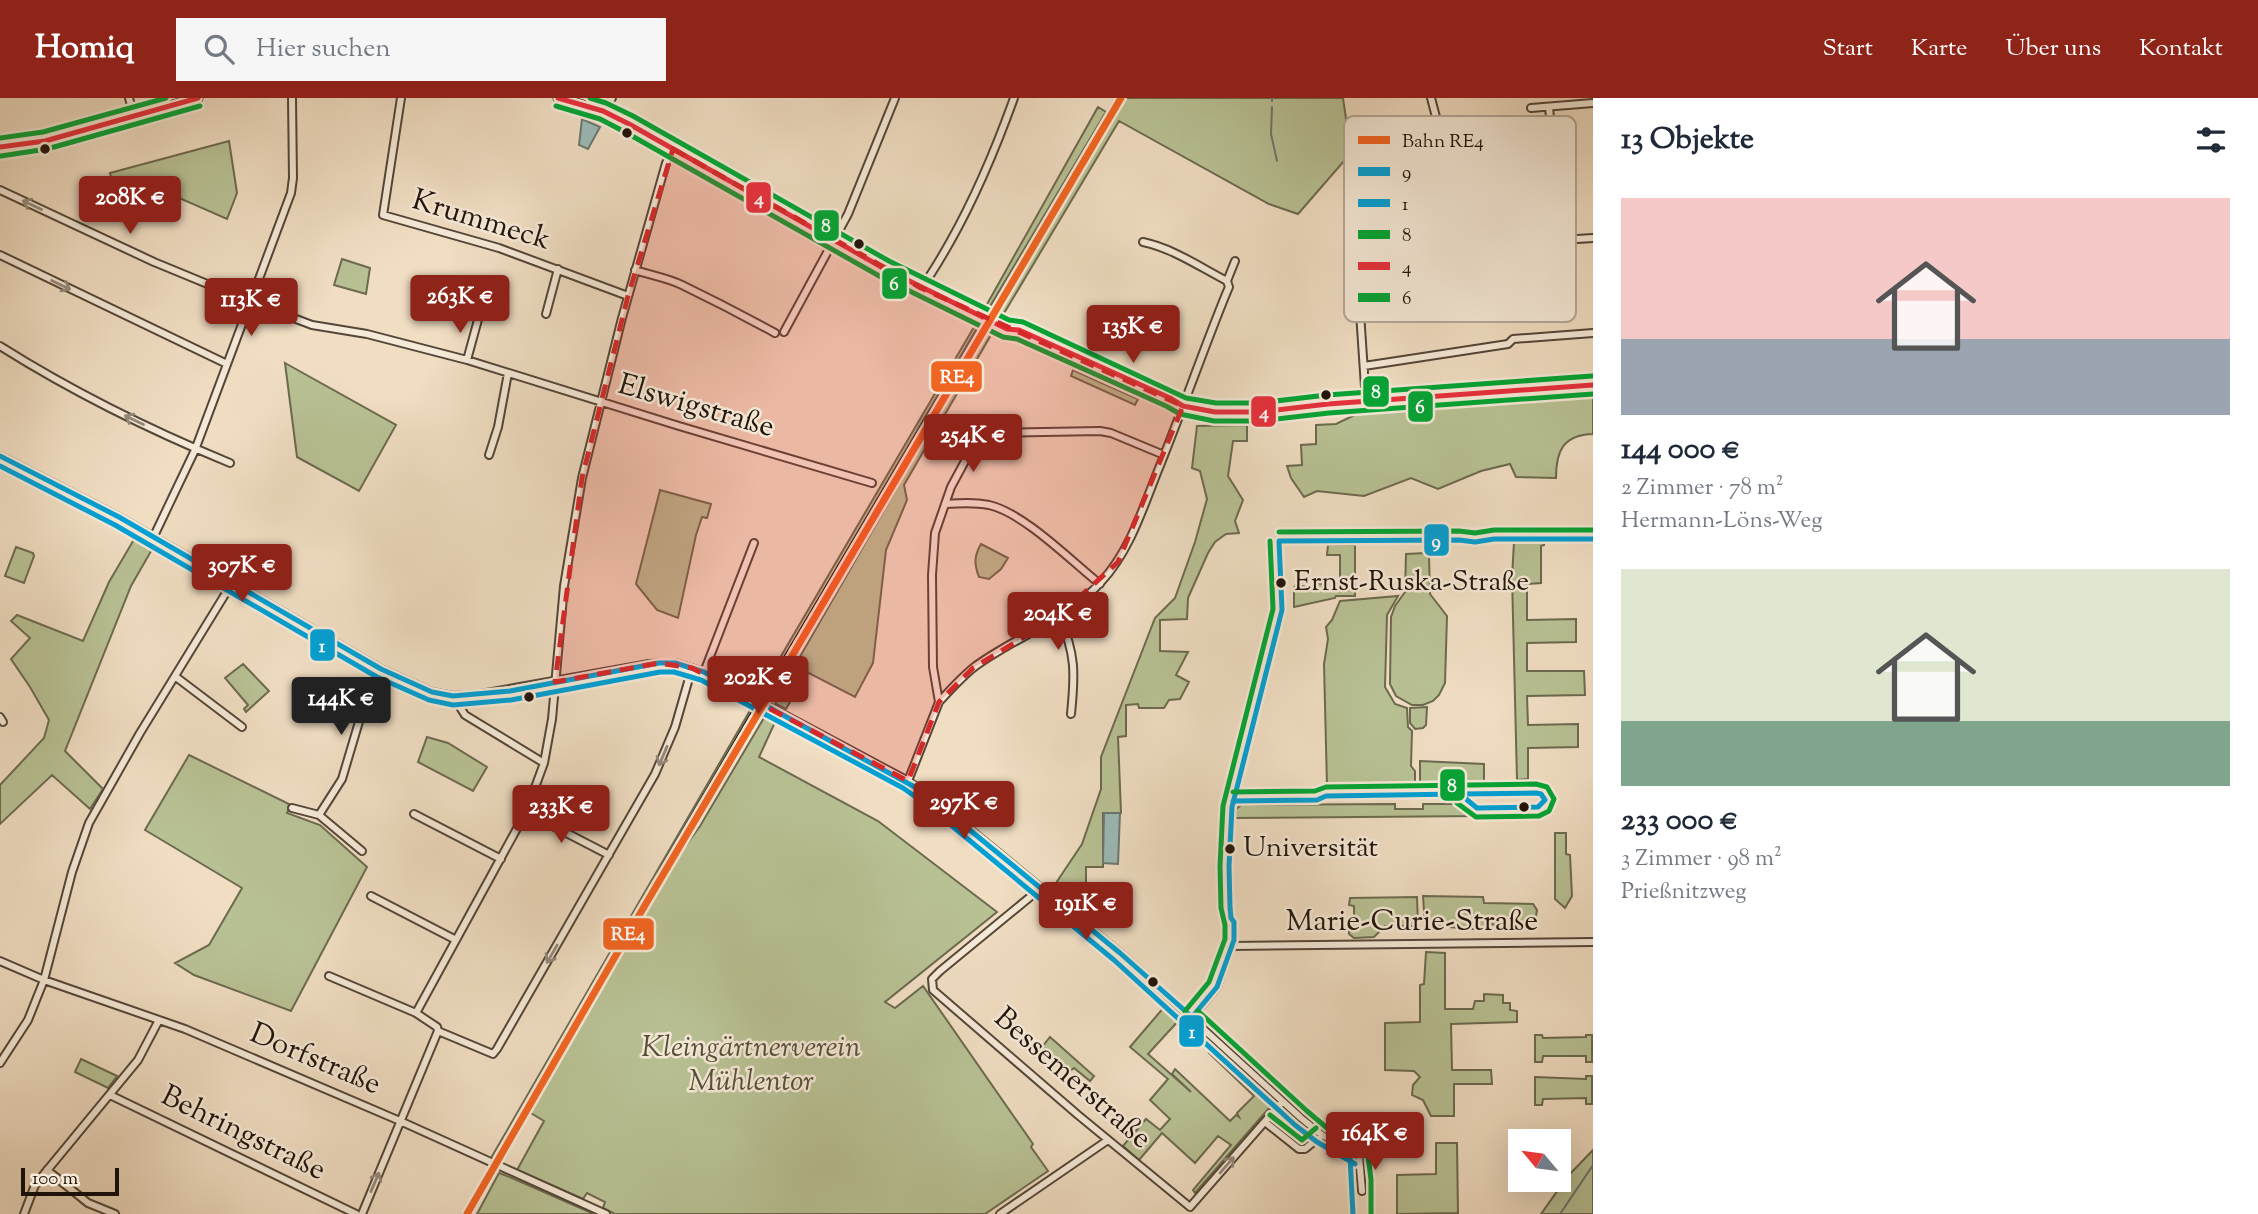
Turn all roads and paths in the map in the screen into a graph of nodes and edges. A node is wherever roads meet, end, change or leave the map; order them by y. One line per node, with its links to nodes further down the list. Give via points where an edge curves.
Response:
1 (129, 98): 14 (street)
2 (198, 98): 14 (main road)
3 (292, 98): 29 (street, via 291,192)
4 (401, 98): 24 (street, Krummeck, via 383,215)
5 (558, 98): 13 (main road)
6 (612, 98): 13 (street)
7 (895, 98): 20 (street)
8 (1014, 98): 27 (street, via 990,164 958,228)
9 (1431, 98): 15 (street)
10 (1593, 103): 11 (street)
11 (1549, 107): 12 (street); 16 (street)
12 (1531, 108)
13 (603, 111): 18 (main road)
14 (134, 116): 17 (main road, via 45,141)
15 (1436, 116)
16 (1550, 116)
17 (0, 147)
18 (673, 149): 20 (main road); 25 (street)
19 (0, 190): 29 (street, Elswigstraße, one-way to 19)
20 (834, 240): 27 (main road); 33 (street)
21 (1143, 242): 26 (street)
22 (0, 254): 38 (street, one-way to 38)
23 (1235, 261): 26 (street)
24 (558, 269): 28 (street, Krummeck); 30 (street, Krummeck)
25 (635, 271): 28 (street); 34 (street, via 683,285)
26 (1227, 281): 44 (street, via 1229,287)
27 (920, 288): 44 (main road, via 1167,404)
28 (628, 296): 42 (street)
29 (251, 302): 37 (street, Elswigstraße, via 312,325); 38 (street)
30 (546, 314)
31 (479, 316): 37 (street)
32 (1361, 322): 39 (street)
33 (784, 332)
34 (775, 333)
35 (1593, 333): 39 (street, via 1513,339 1507,344)
36 (0, 346): 45 (street, one-way to 36, via 64,386)
37 (467, 360): 40 (street, Elswigstraße)
38 (227, 364): 45 (street)
39 (1364, 366): 43 (street)
40 (508, 373): 42 (street, Elswigstraße); 46 (street)
41 (1593, 385): 43 (main road)
42 (599, 402): 50 (street, Elswigstraße); 61 (street, via 573,524)
43 (1366, 402): 44 (main road, via 1236,413)
44 (1183, 406): 47 (street)
45 (195, 450): 49 (street); 52 (street)
46 (489, 455)
47 (1164, 455): 51 (street, via 1105,431 984,433); 55 (street, via 1134,531)
48 (0, 456): 52 (street)
49 (229, 463)
50 (872, 483)
51 (945, 504): 55 (street, via 974,503 1003,510); 63 (street, via 933,557 933,667)
52 (154, 536): 54 (street)
53 (754, 544): 59 (street)
54 (232, 583): 58 (street); 60 (street)
55 (1100, 584): 56 (street)
56 (1059, 616): 63 (street, via 973,668); 64 (street, via 1075,682)
57 (692, 667): 59 (street); 61 (street, via 659,663); 73 (street, one-way to 73, via 675,727 655,774)
58 (381, 669): 62 (street, via 432,692); 71 (street, via 342,779)
59 (704, 672): 67 (street)
60 (176, 677): 65 (street); 81 (street, via 83,836)
61 (555, 682): 62 (street); 66 (street)
62 (453, 696): 66 (street, via 465,715)
63 (939, 702): 67 (street)
64 (1071, 714)
65 (242, 727)
66 (544, 763): 69 (street)
67 (908, 781): 75 (street)
68 (292, 808): 71 (street)
69 (526, 811): 73 (street); 74 (street)
70 (414, 814): 74 (street)
71 (318, 816): 72 (street)
72 (362, 851)
73 (609, 855): 85 (street, one-way to 85, via 493,1055)
74 (501, 859): 77 (street)
75 (1041, 888): 83 (street); 92 (street, Bessemerstraße, via 932,979 933,990)
76 (371, 896): 77 (street)
77 (456, 940): 82 (street)
78 (1593, 942): 83 (street, Marie-Curie-Straße, via 1231,946 1217,987)
79 (0, 961): 81 (street, Dorfstraße)
80 (329, 976): 82 (street)
81 (44, 980): 84 (street, Dorfstraße); 86 (street, via 28,1020)
82 (416, 1013): 85 (street)
83 (1192, 1017): 88 (street)
84 (159, 1020): 87 (street, via 138,1060); 89 (street, Dorfstraße)
85 (438, 1031): 89 (street)
86 (0, 1063)
87 (110, 1095): 93 (street); 97 (street, Behringstraße)
88 (1282, 1102): 90 (street); 91 (street)
89 (400, 1121): 98 (street, one-way to 89); 99 (street, Dorfstraße)
90 (1265, 1122): 91 (street, via 1299,1149 1306,1149); 92 (street, Bessemerstraße, one-way to 90, via 1190,1208)
91 (1322, 1135): 94 (street, via 1359,1156)
92 (1108, 1140): 100 (street)
93 (47, 1170): 95 (street, via 35,1185); 96 (street, via 88,1203)
94 (1362, 1191)
95 (24, 1214)
96 (115, 1214)
97 (356, 1214)
98 (362, 1214)
99 (606, 1214)
100 (1000, 1214)

